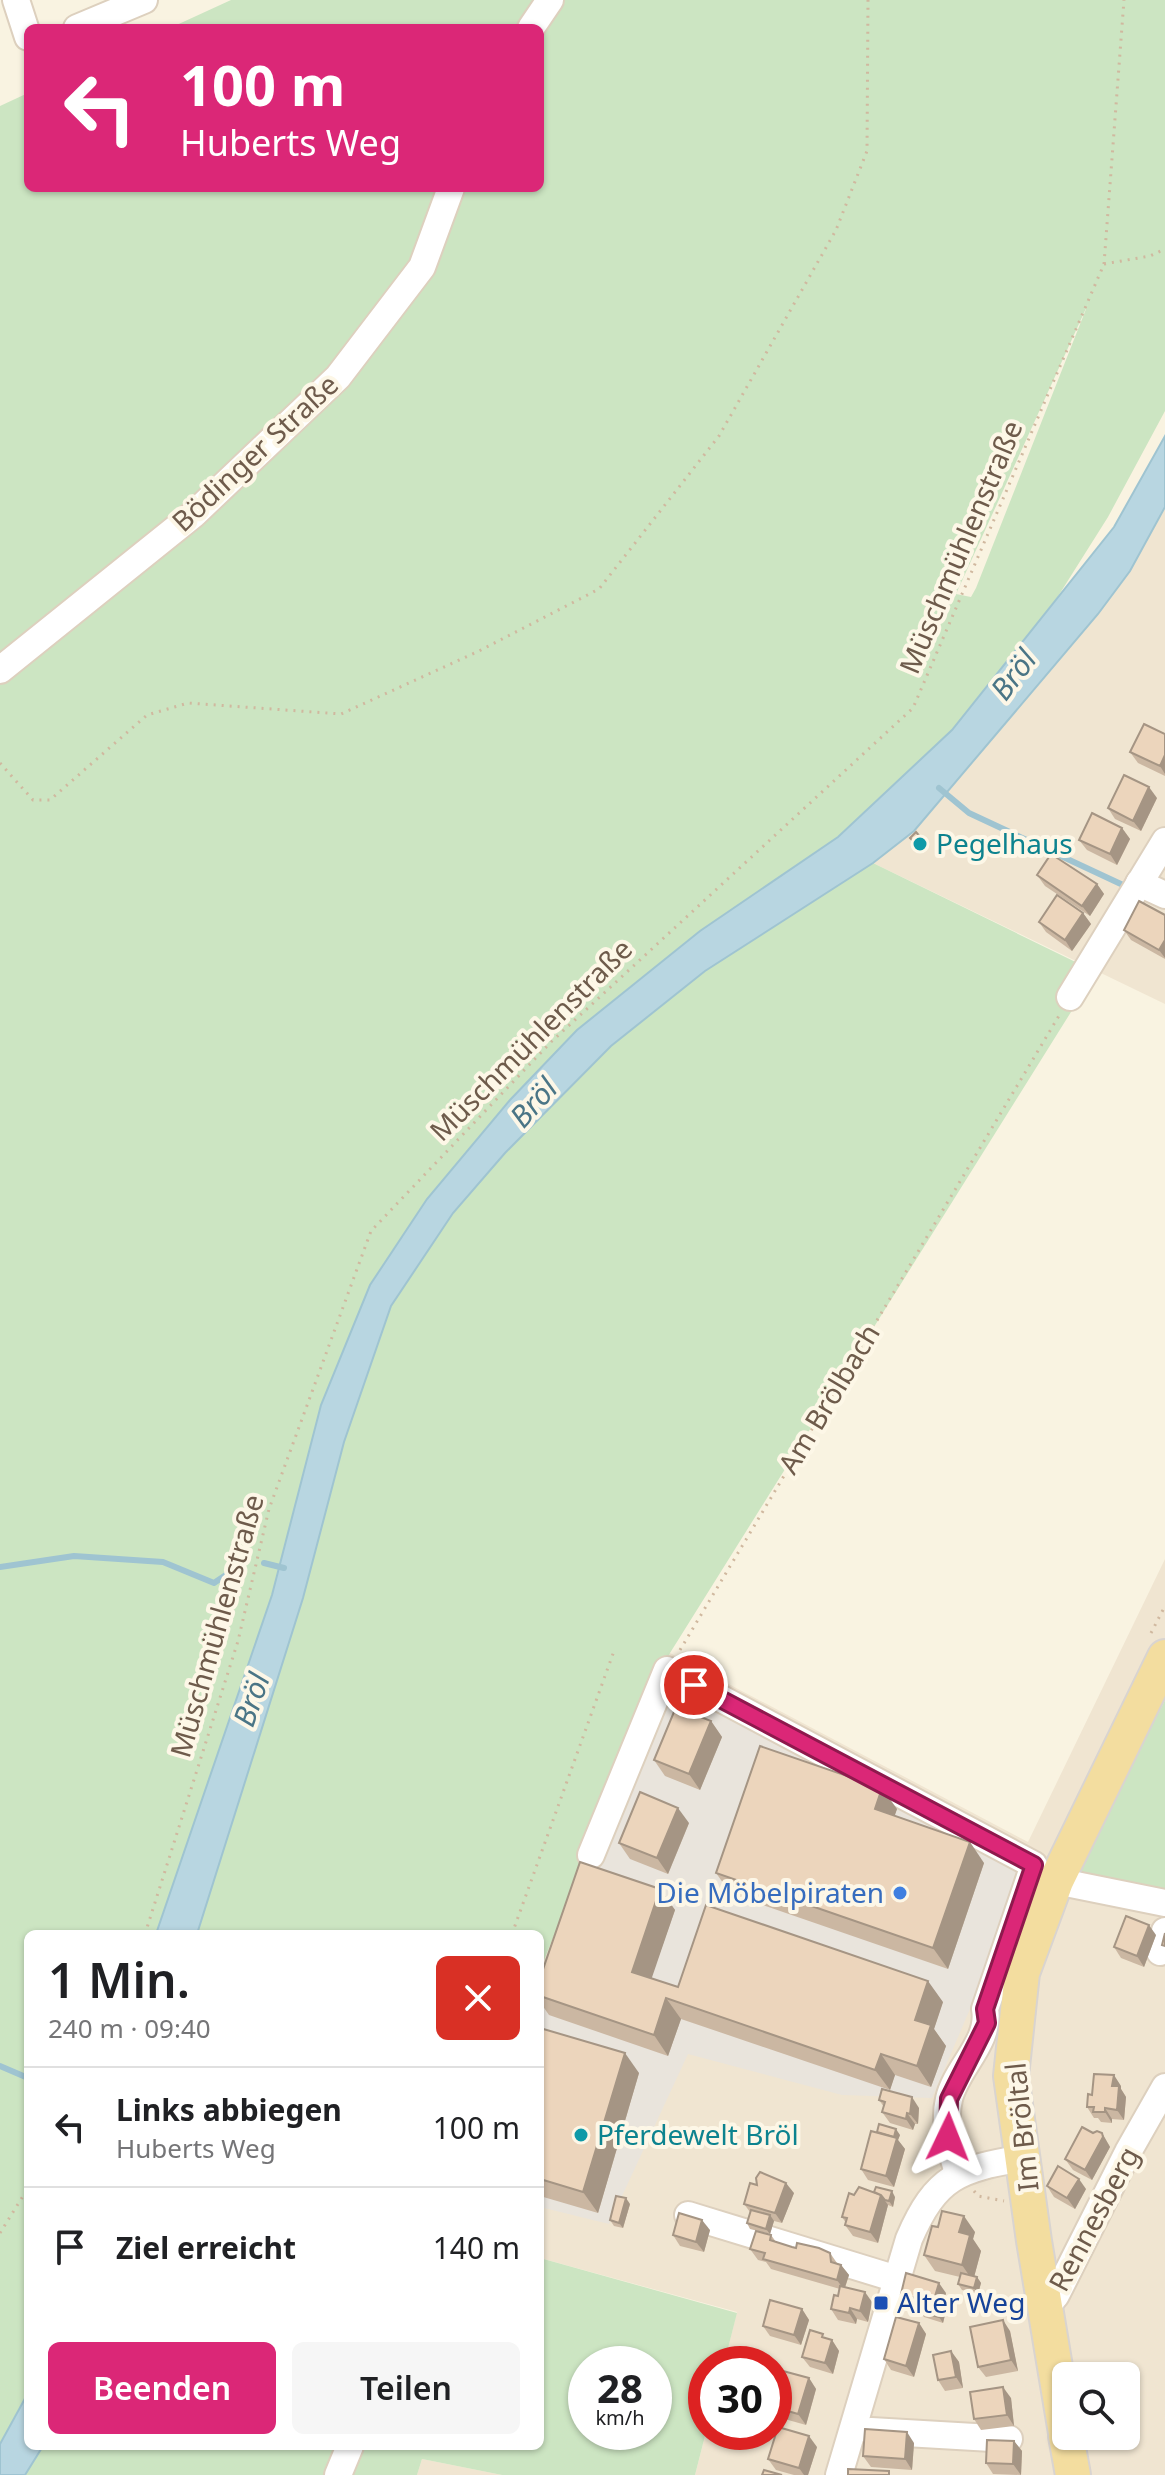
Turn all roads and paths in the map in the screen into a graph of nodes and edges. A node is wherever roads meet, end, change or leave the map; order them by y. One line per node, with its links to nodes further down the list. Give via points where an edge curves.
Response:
1 (144, 0): 5 (street)
2 (550, 0): 6 (street)
3 (868, 0): 11 (path, via 867,151 836,230 719,436 599,589 341,714 188,703 147,715 50,800 33,800)
4 (1124, 0): 9 (path, Müschmühlenstraße)
5 (87, 24)
6 (534, 24)
7 (450, 192): 10 (street, Bödinger Straße, via 422,267 338,377 194,514)
8 (1165, 249): 9 (path)
9 (1104, 264): 22 (path, Müschmühlenstraße, via 913,708 551,1042 371,1231 269,1509 238,1641)
10 (0, 670)
11 (0, 763)
12 (1165, 841): 13 (street)
13 (1139, 883): 14 (street); 15 (street)
14 (1165, 895)
15 (1070, 997): 18 (path, Am Brölbach)
16 (614, 1651): 23 (path)
17 (1165, 1657): 20 (main road, Im Bröltal)
18 (667, 1670): 19 (street); 20 (street)
19 (591, 1855)
20 (1045, 1873): 21 (street); 25 (main road, Im Bröltal, via 1022,1973 1011,2076); 26 (street, via 985,2009 987,2023 949,2099 948,2137)
21 (1165, 1903)
22 (146, 1930)
23 (513, 1930)
24 (1165, 2087): 31 (street, Rennesberg)
25 (1023, 2158): 26 (street); 31 (main road, Im Bröltal)
26 (958, 2173): 30 (street, via 921,2211)
27 (24, 2194): 29 (path)
28 (688, 2215): 30 (street)
29 (0, 2233)
30 (897, 2279): 33 (street)
31 (1045, 2308): 32 (main road, Im Bröltal)
32 (1054, 2362)
33 (852, 2430): 34 (street); 38 (street)
34 (1009, 2439)
35 (348, 2450): 37 (street)
36 (1069, 2450): 39 (main road, Im Bröltal)
37 (338, 2475)
38 (839, 2475)
39 (1073, 2475)

